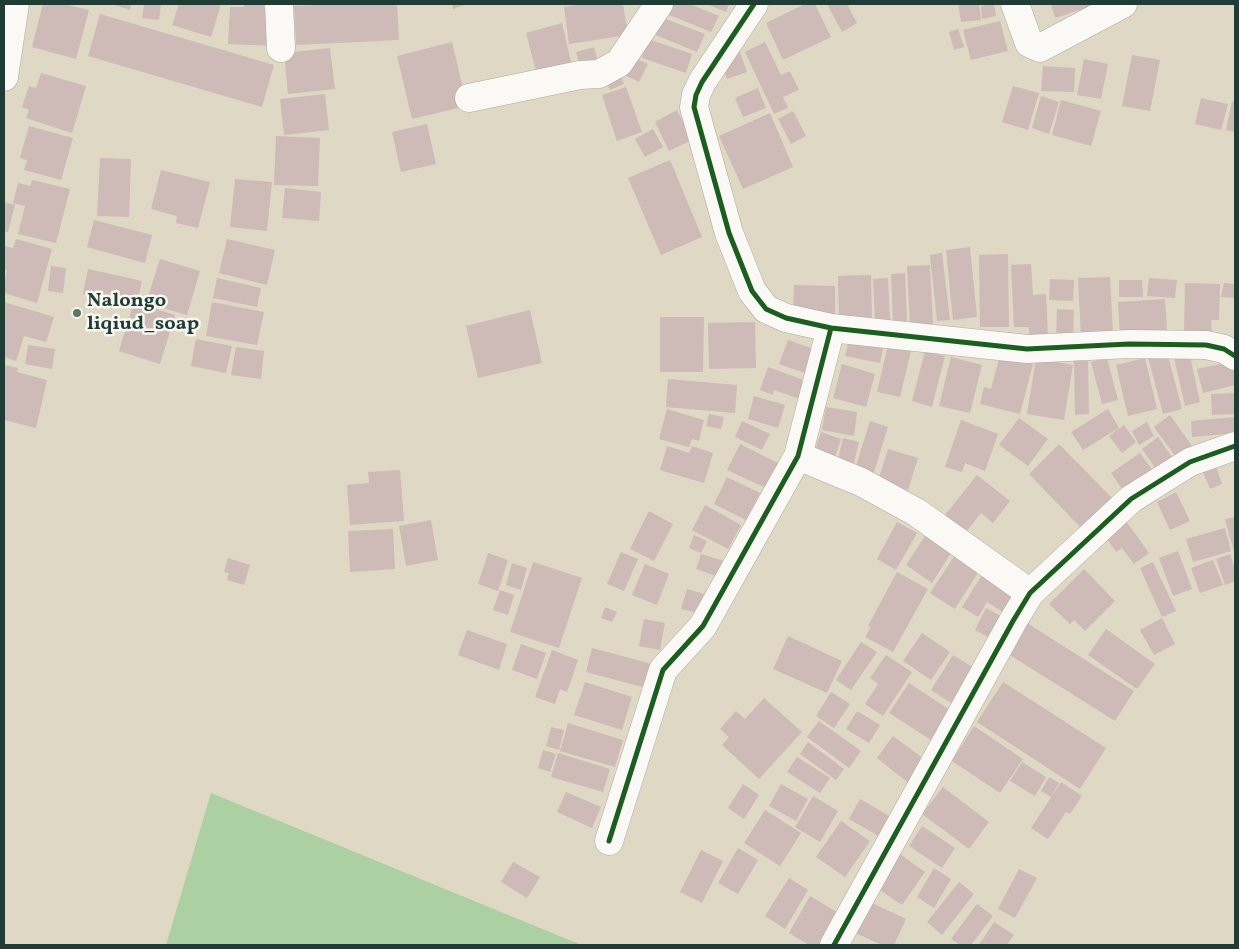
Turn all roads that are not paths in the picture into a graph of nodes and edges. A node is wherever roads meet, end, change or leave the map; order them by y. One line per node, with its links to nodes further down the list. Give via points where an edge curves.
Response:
1 (14, 4): 8 (street)
2 (279, 4): 7 (street)
3 (658, 4): 9 (street, via 619,63 599,74)
4 (754, 4): 10 (street, via 702,82 694,107 729,233 752,291 766,309 786,318)
5 (1015, 4): 6 (street, via 1029,43 1040,48)
6 (1123, 4)
7 (280, 48)
8 (5, 64)
9 (469, 98)
10 (831, 328): 11 (street, via 1027,349 1129,344 1206,345 1224,348); 13 (street)
11 (1235, 356)
12 (1235, 446): 14 (street, via 1190,462 1131,500)
13 (798, 456): 14 (street, via 861,482 916,512); 15 (street, via 703,626 663,670)
14 (1030, 592): 16 (street)
15 (609, 840)
16 (834, 945)

